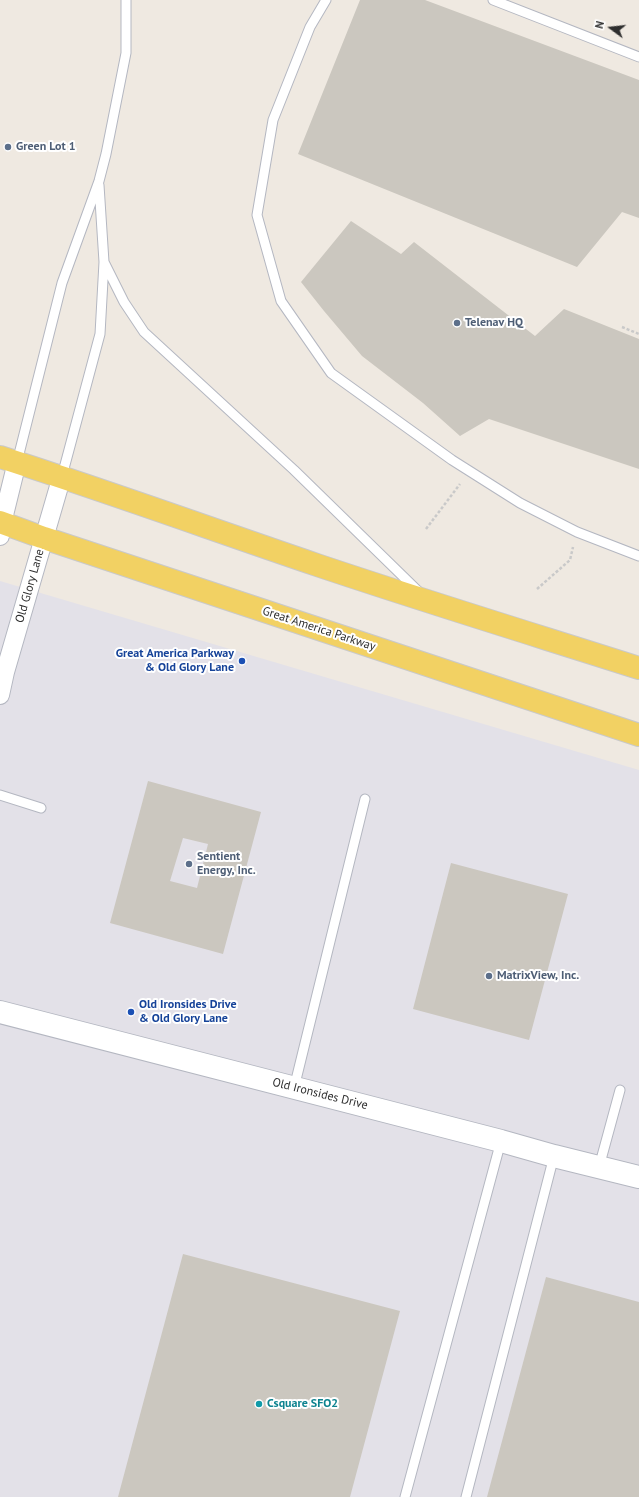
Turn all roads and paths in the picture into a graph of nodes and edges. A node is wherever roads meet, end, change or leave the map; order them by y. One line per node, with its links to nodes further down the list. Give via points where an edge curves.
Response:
1 (126, 0): 5 (lane, via 126,53)
2 (326, 0): 10 (lane, via 310,27 273,120 257,215 281,301 330,373)
3 (493, 0): 4 (lane)
4 (639, 58)
5 (99, 182): 6 (lane); 9 (lane, via 62,284)
6 (104, 262): 11 (lane, via 100,334); 18 (lane, via 124,302 144,332 294,470)
7 (622, 327): 8 (path)
8 (639, 334)
9 (9, 460): 11 (main road); 12 (street)
10 (469, 472): 13 (path); 14 (lane, via 520,503)
11 (62, 476): 15 (street, Old Glory Lane); 18 (main road)
12 (1, 527): 15 (main road, Great America Parkway)
13 (426, 529)
14 (577, 532): 16 (lane); 17 (path, via 570,560)
15 (44, 538): 20 (street, Old Glory Lane); 21 (main road, Great America Parkway)
16 (639, 556)
17 (537, 589)
18 (430, 602): 19 (main road)
19 (639, 668)
20 (0, 695)
21 (639, 735)
22 (0, 795): 24 (lane)
23 (365, 799): 26 (lane)
24 (41, 808)
25 (0, 1012): 26 (street, Old Ironsides Drive)
26 (294, 1088): 28 (street, Old Ironsides Drive)
27 (620, 1090): 30 (lane)
28 (501, 1141): 29 (street, Old Ironsides Drive); 32 (lane)
29 (554, 1156): 30 (street, Old Ironsides Drive); 33 (lane)
30 (599, 1167): 31 (street, Old Ironsides Drive)
31 (639, 1177)
32 (405, 1497)
33 (466, 1497)

